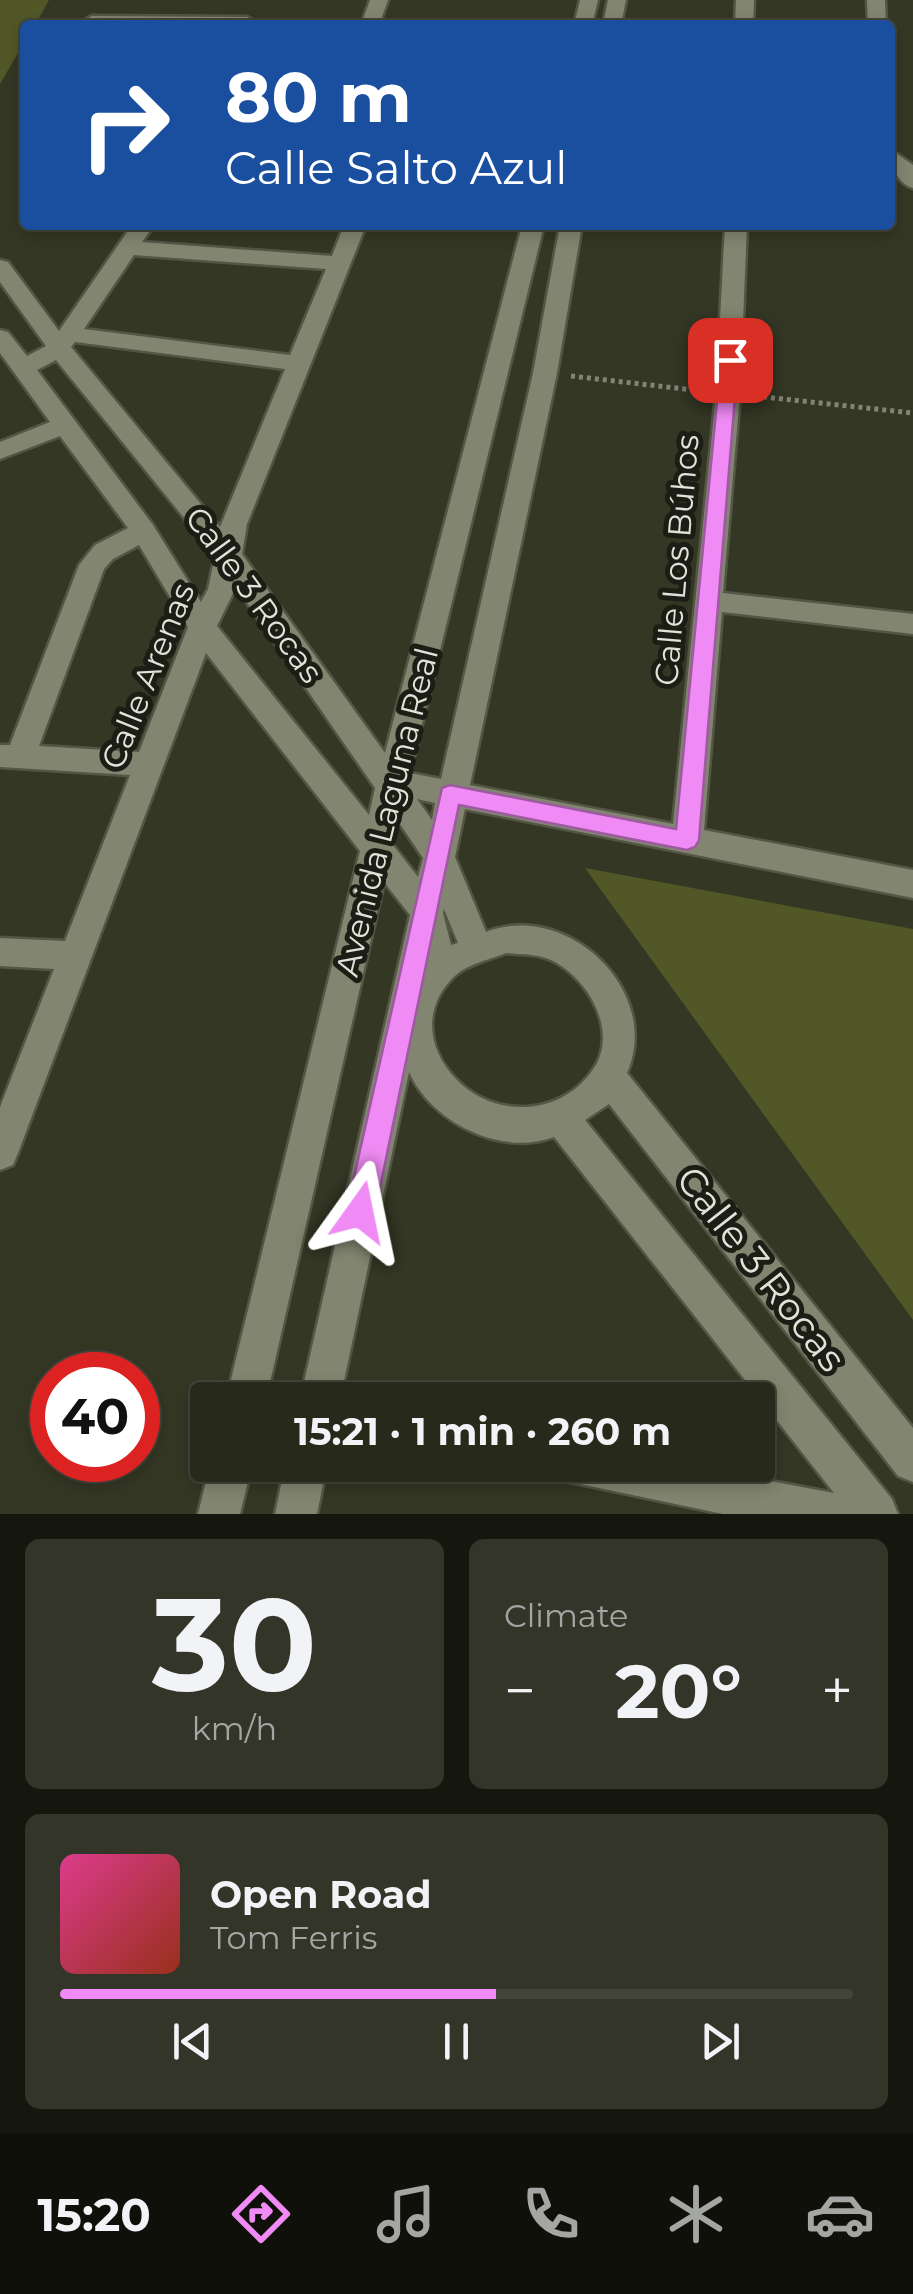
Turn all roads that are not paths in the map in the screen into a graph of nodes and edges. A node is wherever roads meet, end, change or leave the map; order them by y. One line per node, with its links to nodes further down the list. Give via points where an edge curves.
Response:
1 (140, 230): 6 (street)
2 (353, 230): 7 (street, Calle Arenas)
3 (532, 230): 22 (street, Avenida Laguna Real)
4 (571, 230): 23 (street, Avenida Laguna Real)
5 (736, 230): 17 (street, Calle Los Búhos)
6 (130, 248): 7 (street); 10 (street)
7 (340, 263): 11 (street, Calle Arenas)
8 (0, 266): 10 (street, Calle 3 Rocas)
9 (0, 338): 12 (street, Calle 3 Rocas)
10 (65, 341): 11 (street); 12 (street); 16 (street, Calle 3 Rocas)
11 (300, 364): 16 (street, Calle Arenas)
12 (22, 369): 13 (street, Calle 3 Rocas)
13 (62, 426): 14 (street); 15 (street, Calle 3 Rocas)
14 (0, 450)
15 (144, 531): 19 (street, Calle 3 Rocas); 20 (street, via 92,564)
16 (226, 552): 19 (street, Calle Arenas, via 222,588); 22 (street, Calle 3 Rocas)
17 (708, 601): 18 (street); 24 (street, Calle Los Búhos)
18 (913, 624)
19 (202, 627): 21 (street, Calle Arenas); 25 (street, Calle 3 Rocas)
20 (10, 756): 21 (street)
21 (149, 764): 31 (street, Calle Arenas)
22 (392, 784): 23 (street); 25 (street, Avenida Laguna Real); 26 (street, Calle 3 Rocas)
23 (450, 794): 24 (street); 26 (street, Avenida Laguna Real)
24 (687, 840): 27 (street)
25 (377, 845): 28 (street, Calle 3 Rocas); 36 (street, Avenida Laguna Real)
26 (437, 853): 28 (street, Avenida Laguna Real); 29 (street, Calle 3 Rocas)
27 (913, 884)
28 (426, 911): 32 (street, Calle 3 Rocas); 37 (street, Avenida Laguna Real)
29 (475, 945): 32 (street); 33 (street, via 536,940 590,968 618,1020 619,1048)
30 (0, 952): 31 (street)
31 (76, 956): 35 (street, Calle Arenas)
32 (440, 966): 34 (street, via 413,1014 422,1070 440,1094 497,1124)
33 (609, 1077): 34 (street); 38 (street, Calle 3 Rocas)
34 (562, 1118): 45 (street, Calle 3 Rocas)
35 (0, 1153)
36 (250, 1382)
37 (324, 1382)
38 (913, 1461)
39 (227, 1482): 42 (street)
40 (303, 1482): 43 (street)
41 (666, 1482): 44 (street)
42 (219, 1514)
43 (296, 1514)
44 (834, 1514)
45 (877, 1514)

